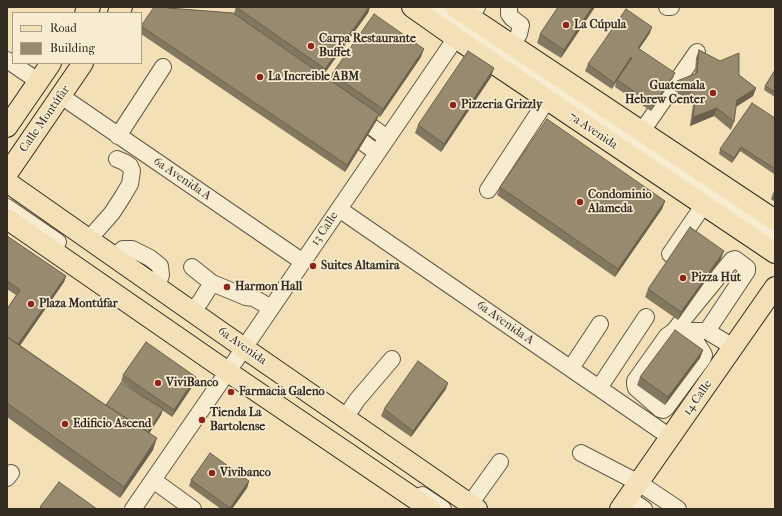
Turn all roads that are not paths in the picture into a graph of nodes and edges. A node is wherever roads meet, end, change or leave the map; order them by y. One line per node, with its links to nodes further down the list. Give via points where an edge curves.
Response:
1 (412, 7): 6 (main road, 7a Avenida)
2 (436, 7): 6 (street)
3 (509, 7): 7 (street, via 509,14 521,25)
4 (667, 7): 5 (street)
5 (671, 7)
6 (464, 19): 7 (main road, 7a Avenida); 15 (main road, 7a Avenida); 19 (street, 13 Calle); 30 (street)
7 (512, 45): 17 (main road, 7a Avenida)
8 (697, 52): 17 (street)
9 (13, 64): 13 (street)
10 (50, 64): 13 (main road)
11 (82, 64): 14 (main road, Calle Montúfar)
12 (163, 67): 18 (street)
13 (38, 81): 16 (main road)
14 (60, 96): 18 (street, 6a Avenida A); 22 (main road, Calle Montúfar)
15 (547, 100): 24 (street); 25 (main road, 7a Avenida)
16 (7, 127)
17 (642, 131): 29 (main road, 7a Avenida)
18 (118, 136): 34 (street, 6a Avenida A)
19 (387, 138): 20 (street, 13 Calle); 20 (street, via 358,117 340,115 348,131)
20 (377, 153): 27 (street, 13 Calle)
21 (117, 159): 31 (street, via 130,166 130,184 112,213)
22 (7, 174)
23 (7, 182): 31 (main road, 6a Avenida)
24 (488, 190)
25 (704, 206): 32 (main road, 7a Avenida); 33 (street)
26 (7, 207): 46 (street)
27 (339, 209): 34 (street, 13 Calle); 47 (street, 6a Avenida A)
28 (7, 219): 46 (main road, 6a Avenida)
29 (775, 220)
30 (775, 236)
31 (89, 239): 39 (main road, 6a Avenida)
32 (775, 253)
33 (670, 254)
34 (303, 262): 38 (street, 13 Calle)
35 (192, 267): 36 (street)
36 (212, 283): 38 (street, via 254,298); 39 (street)
37 (775, 287): 44 (main road, 14 Calle)
38 (271, 308): 46 (street, 13 Calle)
39 (192, 312): 46 (main road, 6a Avenida)
40 (646, 317): 48 (street)
41 (600, 324): 47 (street)
42 (681, 331): 42 (street, via 667,336 635,384 636,388 660,409 666,408 704,355); 43 (street); 43 (street, via 735,259 747,268 747,271)
43 (706, 331): 44 (street)
44 (733, 347): 50 (main road, 14 Calle)
45 (392, 359): 49 (street)
46 (235, 361): 49 (main road, 6a Avenida); 53 (street, 13 Calle); 58 (main road, 6a Avenida); 59 (street)
47 (571, 368): 48 (street, 6a Avenida A)
48 (599, 388): 50 (street, 6a Avenida A)
49 (345, 418): 55 (main road, 6a Avenida)
50 (670, 437): 54 (main road, 14 Calle)
51 (581, 454): 54 (street)
52 (500, 462): 55 (street)
53 (153, 480): 56 (street, 13 Calle); 57 (street)
54 (633, 500): 60 (street)
55 (474, 507)
56 (133, 509)
57 (193, 509)
58 (430, 509)
59 (443, 509)
60 (678, 509)

